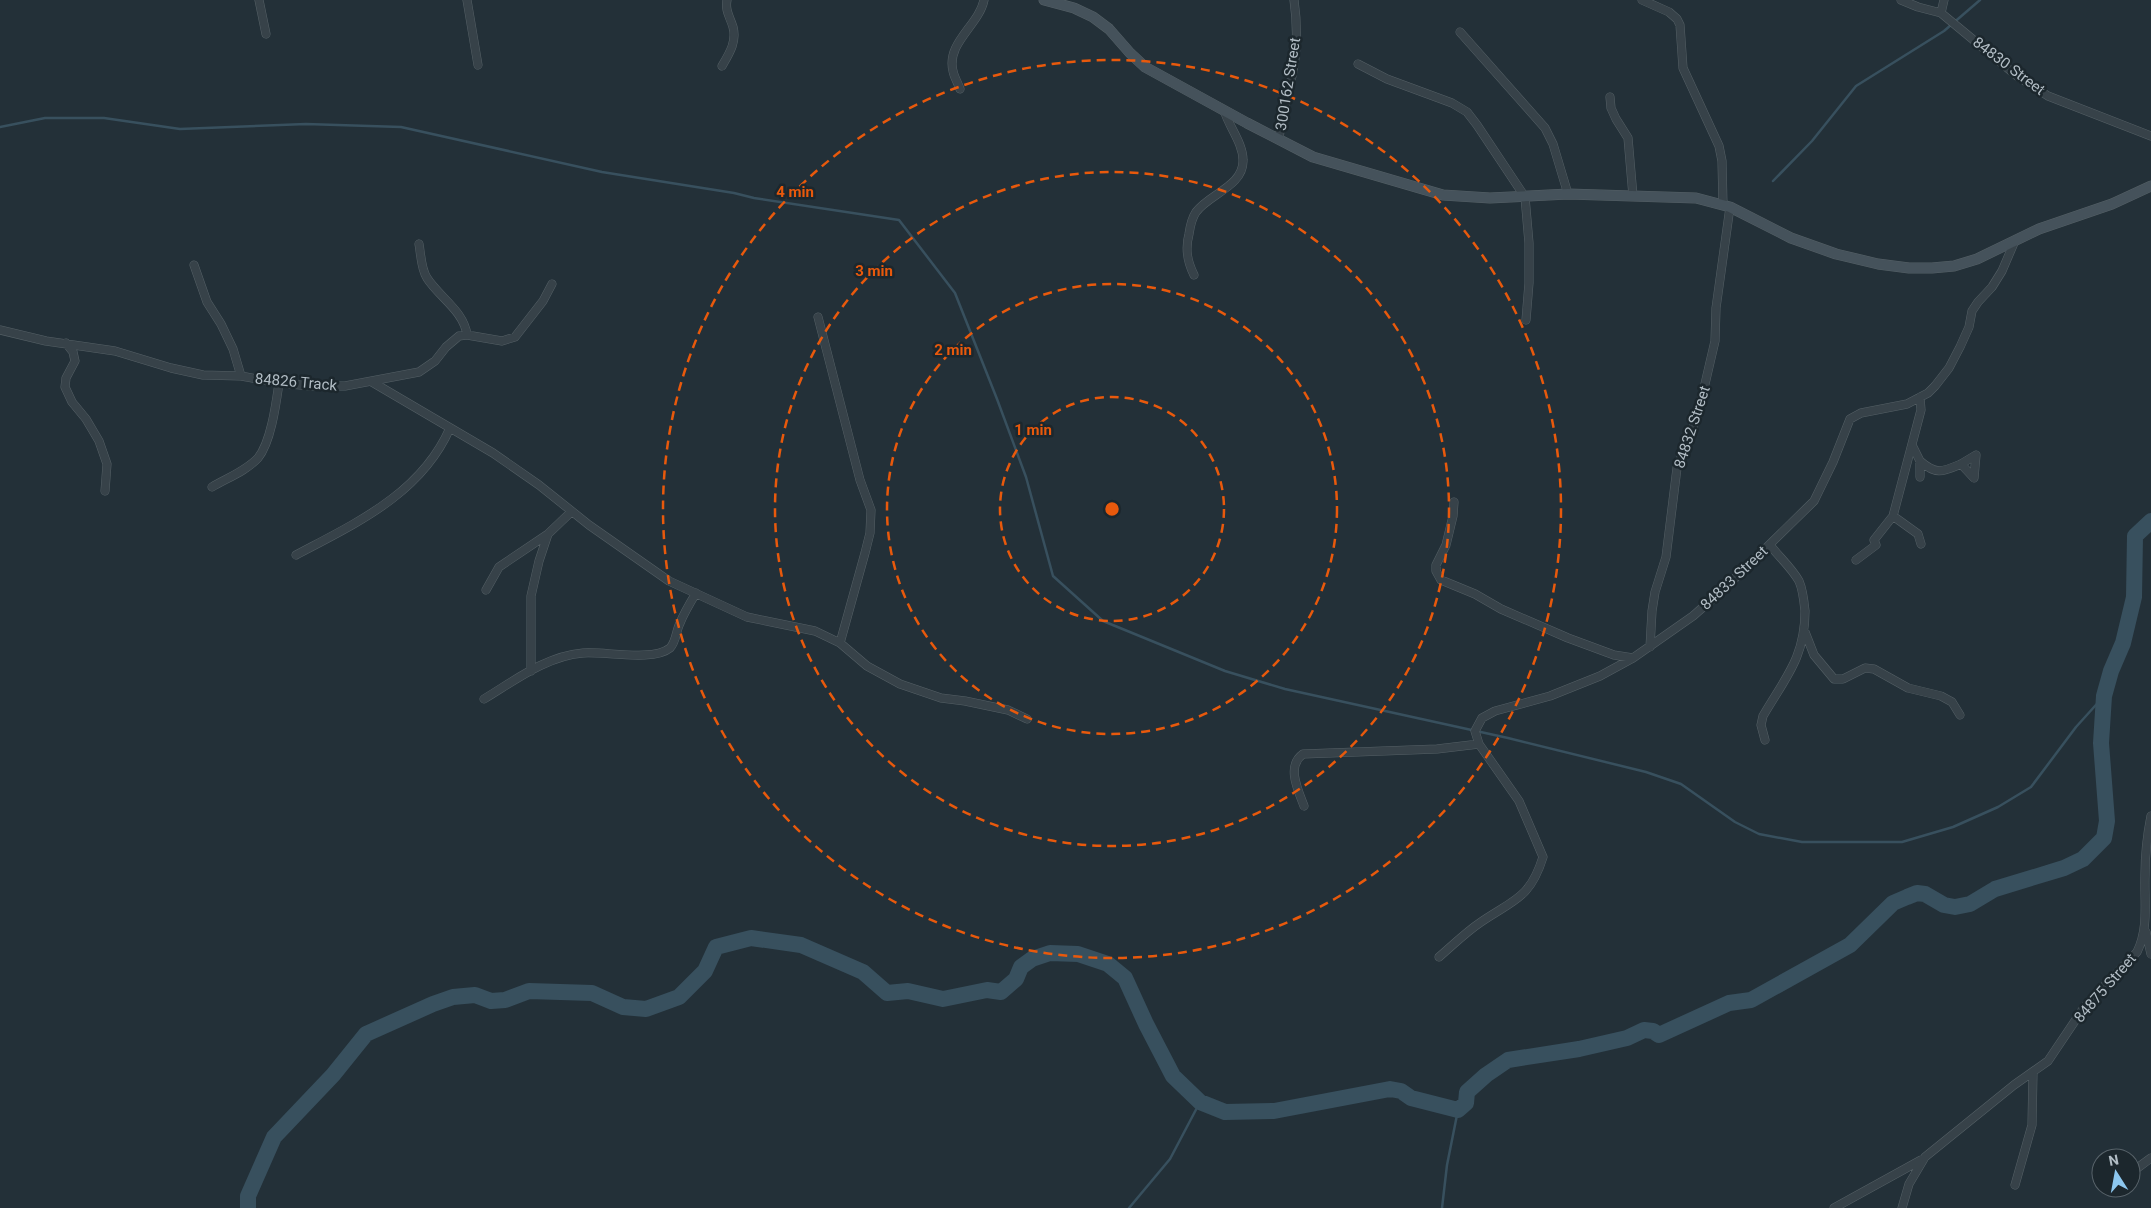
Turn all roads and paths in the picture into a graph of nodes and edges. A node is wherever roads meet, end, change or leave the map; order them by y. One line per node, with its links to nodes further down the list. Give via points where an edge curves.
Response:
1 (259, 0): 12 (street)
2 (467, 0): 14 (street)
3 (727, 0): 15 (street, via 726,12 733,28 733,41)
4 (984, 0): 16 (street, via 978,16 955,48 952,59 952,70)
5 (1044, 0): 18 (street, via 1093,17 1109,28 1145,67)
6 (1294, 0): 20 (street, 300162 Street, via 1297,36)
7 (1642, 0): 25 (street, 84832 Street, via 1668,12 1680,25 1683,68 1719,146)
8 (1901, 0): 10 (street, 84830 Street)
9 (1944, 0): 10 (street)
10 (1941, 12): 19 (street, 84830 Street, via 2017,76 2048,96)
11 (1460, 32): 22 (street, via 1545,128)
12 (266, 34)
13 (1358, 64): 24 (street, via 1467,112)
14 (478, 65)
15 (722, 66)
16 (960, 89)
17 (1610, 97): 23 (street, via 1616,119 1628,138)
18 (1224, 110): 20 (street); 29 (street, via 1242,149 1244,161 1236,180 1195,213 1186,244)
19 (2151, 136)
20 (1279, 139): 24 (street, via 1314,157 1443,195)
21 (2151, 186): 26 (street, via 2112,204 2039,229)
22 (1568, 194): 23 (street); 24 (street)
23 (1633, 196): 25 (street, via 1696,198)
24 (1525, 197): 32 (street, via 1529,242)
25 (1727, 206): 26 (street, via 1791,238 1836,254 1909,268 1954,266); 59 (street, 84832 Street, via 1715,341 1698,414 1677,468 1666,557 1652,610)
26 (2014, 243): 39 (street, 84833 Street, via 2002,272 1972,311 1969,327 1949,368)
27 (419, 244): 34 (street, via 426,277 460,316)
28 (194, 265): 36 (street, via 207,302 233,349)
29 (1194, 275)
30 (552, 284): 34 (street, via 543,301 515,336 502,342)
31 (818, 317): 58 (street, via 860,480 871,510 868,540)
32 (1526, 320)
33 (0, 330): 35 (street, 84826 Track)
34 (467, 335): 37 (street, 84826 Track, via 454,338 435,361 419,372)
35 (66, 343): 36 (street, 84826 Track, via 115,351 203,375); 46 (street, via 75,361 65,387 99,442 107,464)
36 (241, 376): 38 (street, 84826 Track)
37 (372, 382): 38 (street, 84826 Track, via 345,386); 40 (street)
38 (279, 383): 45 (street, via 268,434 257,459)
39 (1920, 397): 41 (street, via 1921,410); 52 (street, 84833 Street, via 1907,404 1861,413 1850,419 1834,462 1814,501)
40 (450, 428): 48 (street, via 539,485); 53 (street, via 432,461 398,497)
41 (1912, 445): 42 (street); 49 (street)
42 (1920, 461): 43 (street, via 1929,469 1942,472); 44 (street)
43 (1961, 464)
44 (1920, 477)
45 (212, 488)
46 (105, 491)
47 (1454, 502): 60 (street, via 1446,544 1436,565 1441,580 1568,638 1614,655)
48 (571, 512): 50 (street); 56 (street, via 645,566)
49 (1893, 516): 51 (street, via 1918,534); 54 (street, via 1874,540 1876,545)
50 (548, 534): 55 (street, via 499,567); 61 (street, via 531,596)
51 (1921, 544)
52 (1770, 545): 57 (street, via 1799,581 1803,593); 59 (street, 84833 Street, via 1693,616)
53 (296, 556)
54 (1856, 560)
55 (486, 590)
56 (696, 593): 58 (street, via 746,618 815,631); 61 (street, via 670,648 661,652 623,655 582,653 563,657)
57 (1805, 632): 63 (street, via 1814,655 1834,679 1842,679 1866,668 1874,669 1908,688 1941,696 1952,702); 65 (street, via 1791,672 1763,716 1761,725)
58 (840, 643): 64 (street, via 867,666 900,684 941,698 1008,710)
59 (1650, 646): 60 (street, 84833 Street)
60 (1633, 658): 66 (street, 84833 Street, via 1550,696 1482,718 1475,731)
61 (531, 672): 62 (street)
62 (484, 699)
63 (1960, 715)
64 (1027, 719)
65 (1765, 740)
66 (1479, 744): 67 (street, via 1438,749 1303,754 1294,766); 71 (street, via 1518,802 1543,857 1534,880 1518,900 1482,922)
67 (1304, 806)
68 (2151, 816): 69 (street, 84875 Street, via 2145,875)
69 (2145, 928): 70 (street); 72 (street, 84875 Street, via 2137,952 2085,1006 2048,1061)
70 (2151, 954)
71 (1439, 957)
72 (2034, 1072): 73 (street, 84875 Street); 74 (street, via 2032,1125)
73 (1924, 1157): 75 (street); 76 (street, 84875 Street, via 1909,1184)
74 (2016, 1185)
75 (1834, 1208)
76 (1902, 1208)

